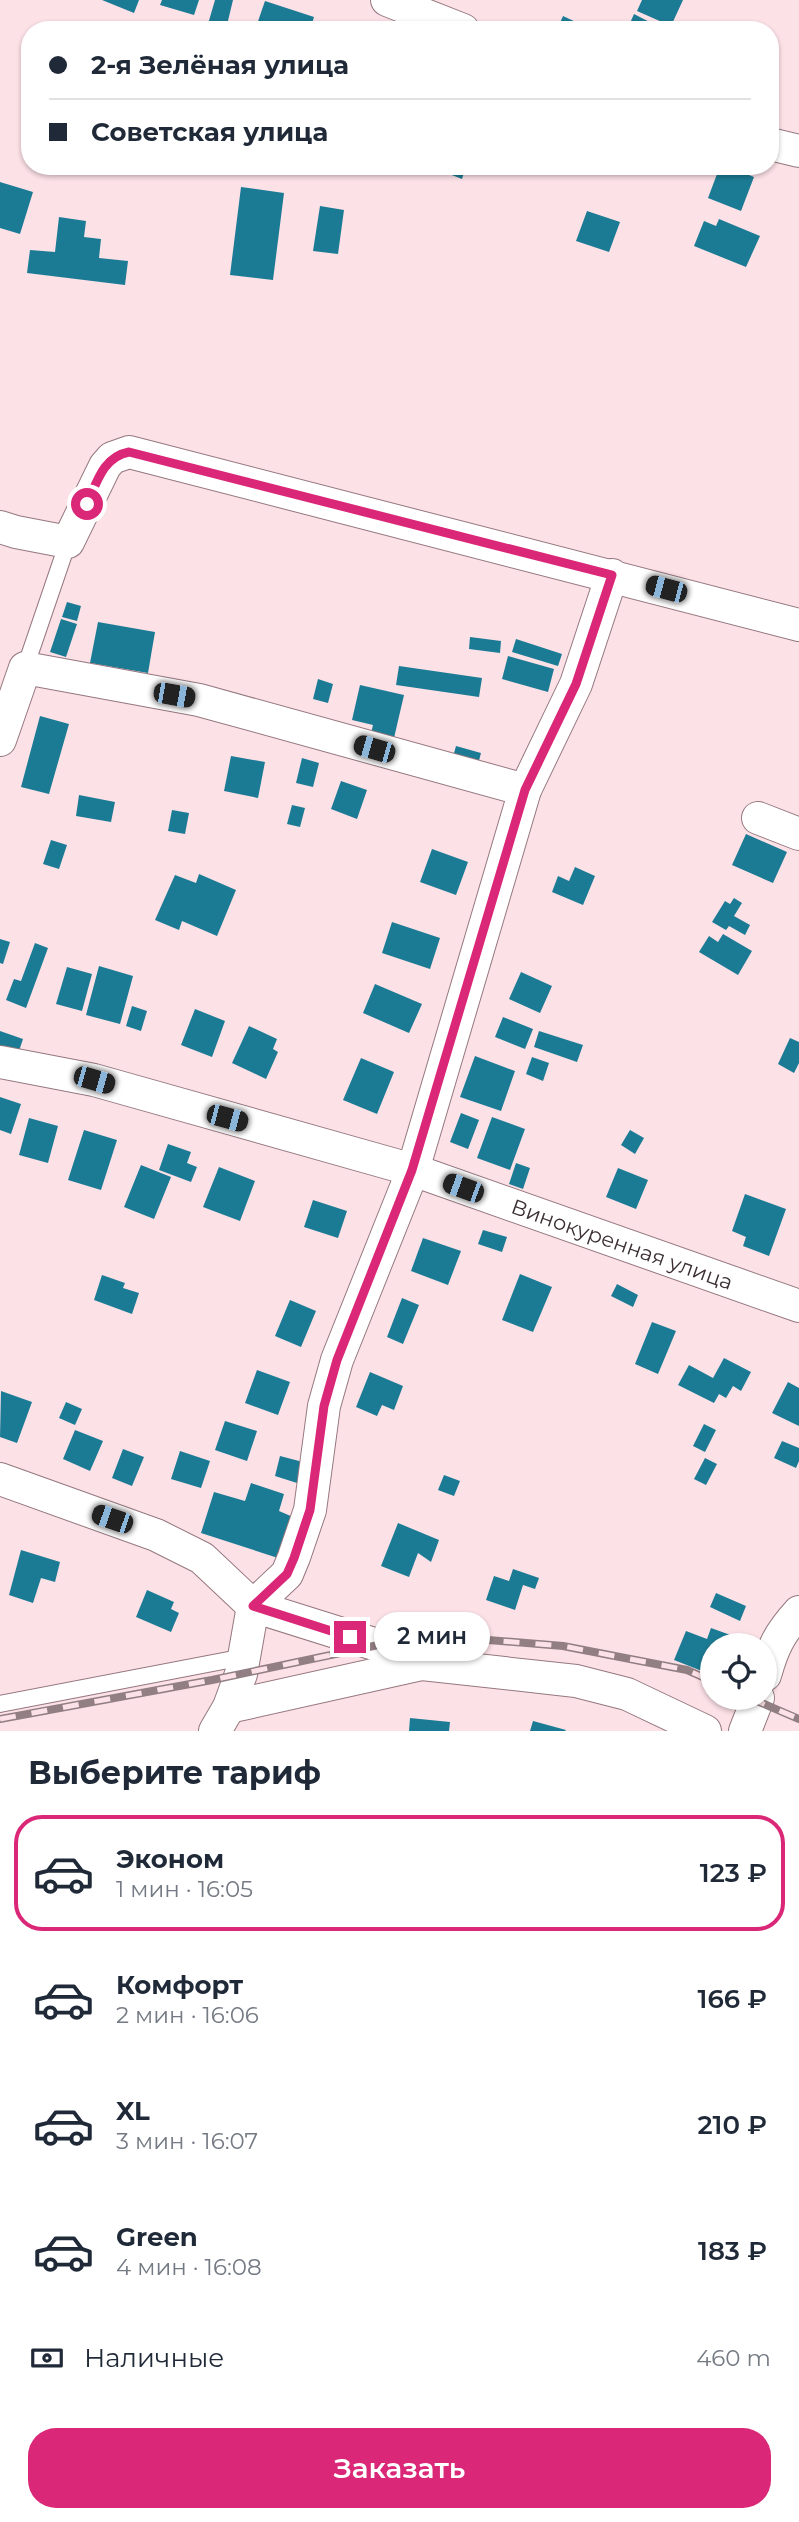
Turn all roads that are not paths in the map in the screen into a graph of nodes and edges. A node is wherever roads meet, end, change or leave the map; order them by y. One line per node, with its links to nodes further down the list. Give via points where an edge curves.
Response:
1 (387, 0): 2 (street)
2 (440, 21)
3 (779, 146): 4 (street)
4 (799, 150)
5 (0, 527): 6 (street)
6 (68, 542): 7 (street, via 105,466 129,452); 9 (lane)
7 (612, 575): 8 (street); 11 (street, via 576,684)
8 (799, 625)
9 (25, 668): 10 (street); 11 (street, via 199,700)
10 (0, 740)
11 (525, 790): 15 (street)
12 (758, 818): 13 (street)
13 (799, 834)
14 (0, 1062): 15 (street, Винокуренная улица, via 94,1080)
15 (412, 1170): 16 (street, Винокуренная улица); 18 (street, via 337,1360 324,1406 310,1510 294,1558 287,1574)
16 (799, 1306)
17 (0, 1479): 18 (street, via 156,1535 202,1558)
18 (253, 1606): 21 (street); 22 (street)
19 (799, 1612): 20 (street)
20 (777, 1639)
21 (244, 1657): 23 (lane); 25 (street)
22 (422, 1664): 25 (street); 26 (street, via 576,1681 627,1694)
23 (0, 1704)
24 (754, 1710): 27 (street)
25 (222, 1719)
26 (705, 1731)
27 (746, 1731)

